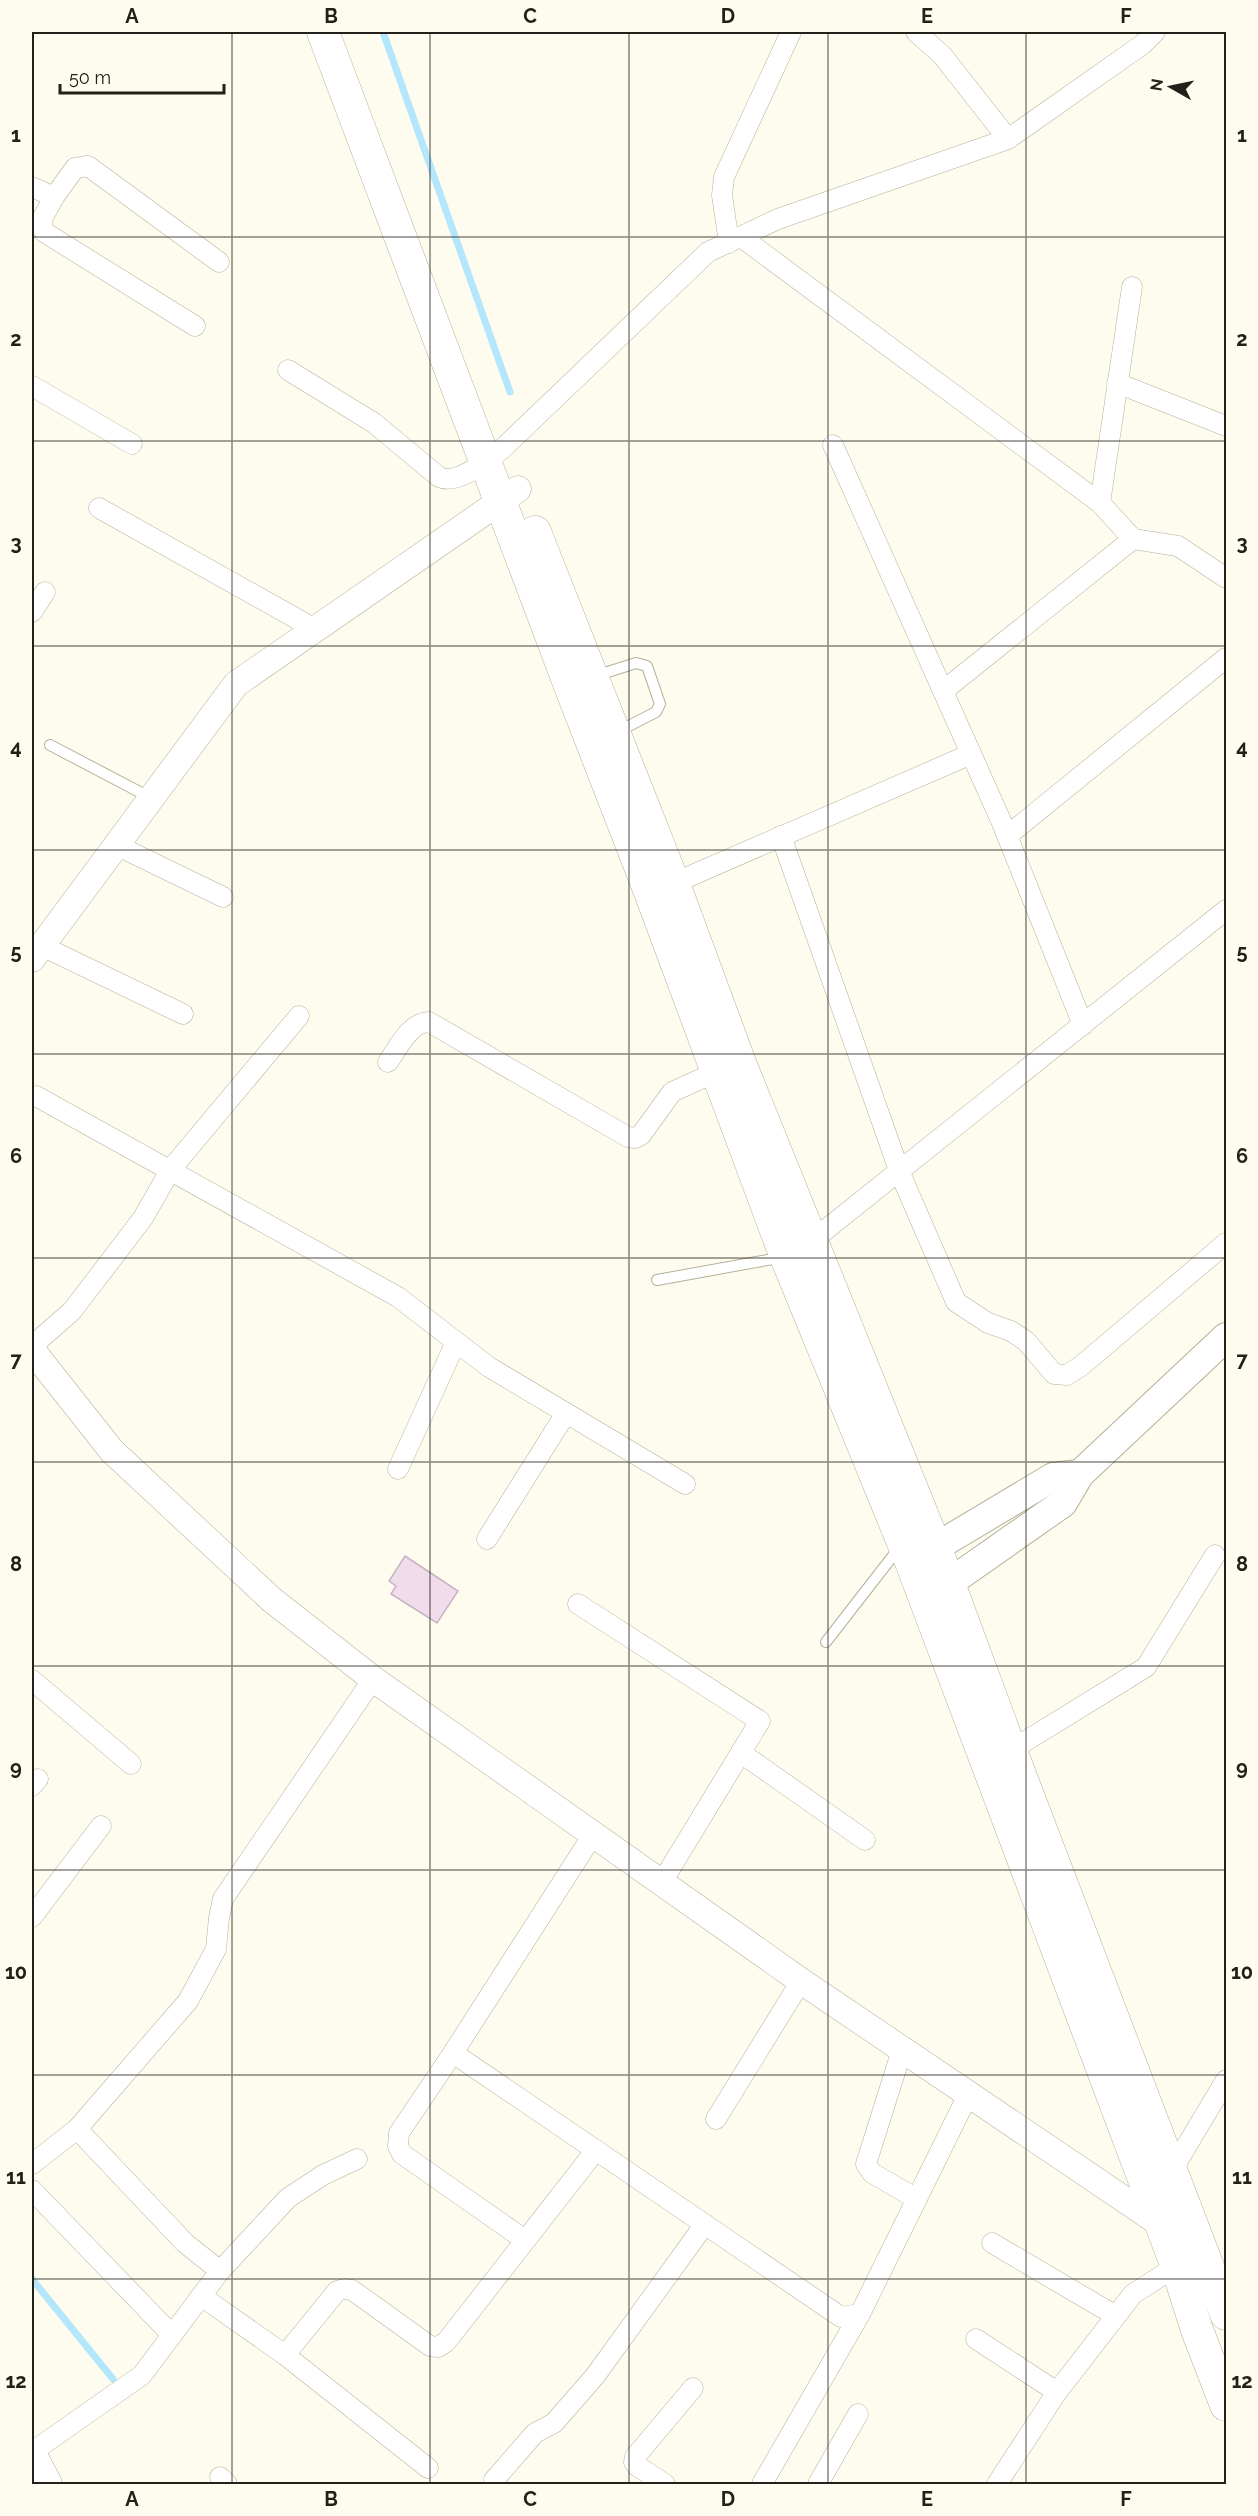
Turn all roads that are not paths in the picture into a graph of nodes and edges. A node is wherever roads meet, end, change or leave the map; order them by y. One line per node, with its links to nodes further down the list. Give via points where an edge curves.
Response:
1 (323, 32): 19 (main road)
2 (347, 32): 19 (main road)
3 (791, 32): 9 (street, via 724,177 722,195)
4 (916, 32): 6 (street, via 942,55)
5 (1155, 32): 6 (street)
6 (1008, 139): 9 (street, via 778,219)
7 (32, 187): 8 (street)
8 (54, 197): 10 (street, via 75,168 87,166); 12 (street, via 41,221 44,232)
9 (735, 240): 19 (street, via 708,252); 21 (street)
10 (219, 262)
11 (1131, 287): 14 (street)
12 (195, 326)
13 (288, 370): 19 (street, via 374,423 445,480 452,480)
14 (1117, 384): 16 (street); 21 (street)
15 (32, 386): 17 (street)
16 (1227, 426)
17 (132, 444)
18 (833, 444): 30 (street)
19 (495, 455): 20 (main road)
20 (510, 494): 27 (street); 29 (main road)
21 (1100, 502): 23 (street)
22 (99, 508): 27 (street)
23 (1133, 539): 24 (street, via 1178,546); 30 (street)
24 (1227, 578)
25 (45, 592): 26 (street)
26 (32, 612)
27 (315, 629): 34 (street, via 236,684)
28 (1227, 658): 36 (street)
29 (581, 681): 31 (main road); 31 (lane, via 636,663 646,666 659,708)
30 (943, 691): 33 (street)
31 (604, 738): 38 (main road)
32 (50, 745): 34 (lane)
33 (971, 754): 35 (street); 36 (street)
34 (151, 798): 37 (street)
35 (781, 836): 38 (street); 49 (street)
36 (1007, 836): 44 (street)
37 (116, 845): 39 (street); 41 (street)
38 (662, 888): 46 (main road)
39 (223, 897)
40 (1227, 910): 44 (street)
41 (37, 952): 42 (street)
42 (183, 1014)
43 (299, 1016): 48 (street)
44 (1083, 1025): 49 (street)
45 (388, 1062): 46 (street, via 414,1026 429,1022 635,1138 672,1092)
46 (728, 1067): 51 (main road)
47 (36, 1096): 48 (street)
48 (171, 1170): 53 (street, via 398,1297); 54 (street, via 143,1218 72,1311)
49 (900, 1173): 50 (street, via 956,1302 1026,1341 1054,1374 1067,1375 1081,1366); 51 (street)
50 (1227, 1243)
51 (799, 1250): 52 (lane); 61 (main road)
52 (657, 1280)
53 (456, 1342): 56 (street); 57 (street)
54 (32, 1346): 66 (street, via 112,1451 272,1600)
55 (1222, 1347): 58 (main road)
56 (566, 1413): 59 (street); 60 (street)
57 (398, 1469)
58 (1080, 1474): 61 (main road, via 1053,1477); 63 (main road, via 1063,1503)
59 (685, 1484)
60 (487, 1539)
61 (916, 1550): 63 (main road); 65 (lane)
62 (1215, 1555): 69 (street, via 1146,1667)
63 (937, 1590): 69 (main road)
64 (578, 1604): 68 (street, via 760,1721)
65 (826, 1642)
66 (373, 1679): 72 (street); 82 (street, via 223,1899 216,1949 188,2001)
67 (32, 1680): 70 (street)
68 (741, 1753): 73 (street); 74 (street)
69 (999, 1757): 86 (main road); 89 (main road)
70 (131, 1764)
71 (101, 1826): 75 (street)
72 (594, 1833): 74 (street); 78 (street)
73 (865, 1840)
74 (662, 1882): 76 (street)
75 (32, 1917)
76 (801, 1981): 77 (street); 81 (street)
77 (902, 2050): 80 (street); 88 (street, via 866,2164 872,2174)
78 (453, 2053): 83 (street); 91 (street, via 399,2133 398,2146 415,2164)
79 (1227, 2080): 86 (street)
80 (968, 2095): 88 (street); 89 (street)
81 (716, 2119)
82 (77, 2129): 85 (street); 94 (street, via 184,2243)
83 (596, 2150): 90 (street); 91 (street)
84 (357, 2159): 94 (street, via 288,2198)
85 (32, 2163)
86 (1173, 2169): 89 (street); 93 (main road)
87 (32, 2190): 100 (street)
88 (917, 2199): 96 (street)
89 (1157, 2214): 93 (main road)
90 (705, 2224): 96 (street, via 840,2317); 110 (street, via 595,2376 554,2423 535,2433)
91 (525, 2240): 102 (street, via 446,2342 438,2347 430,2346 352,2290 344,2289 337,2291)
92 (992, 2244): 98 (street)
93 (1194, 2254): 97 (main road); 98 (street, via 1133,2294); 99 (main road)
94 (220, 2271): 95 (street)
95 (201, 2296): 100 (street); 102 (street)
96 (860, 2314): 112 (street)
97 (1227, 2314)
98 (1116, 2316): 104 (street)
99 (1212, 2327): 105 (main road)
100 (172, 2335): 107 (street, via 142,2375)
101 (976, 2339): 104 (street)
102 (285, 2355): 108 (street)
103 (693, 2388): 109 (street, via 635,2457)
104 (1057, 2392): 114 (street)
105 (1227, 2405)
106 (858, 2414): 113 (street)
107 (37, 2464)
108 (428, 2468)
109 (642, 2478): 111 (street)
110 (494, 2480)
111 (665, 2484)
112 (762, 2484)
113 (818, 2484)
114 (997, 2484)

